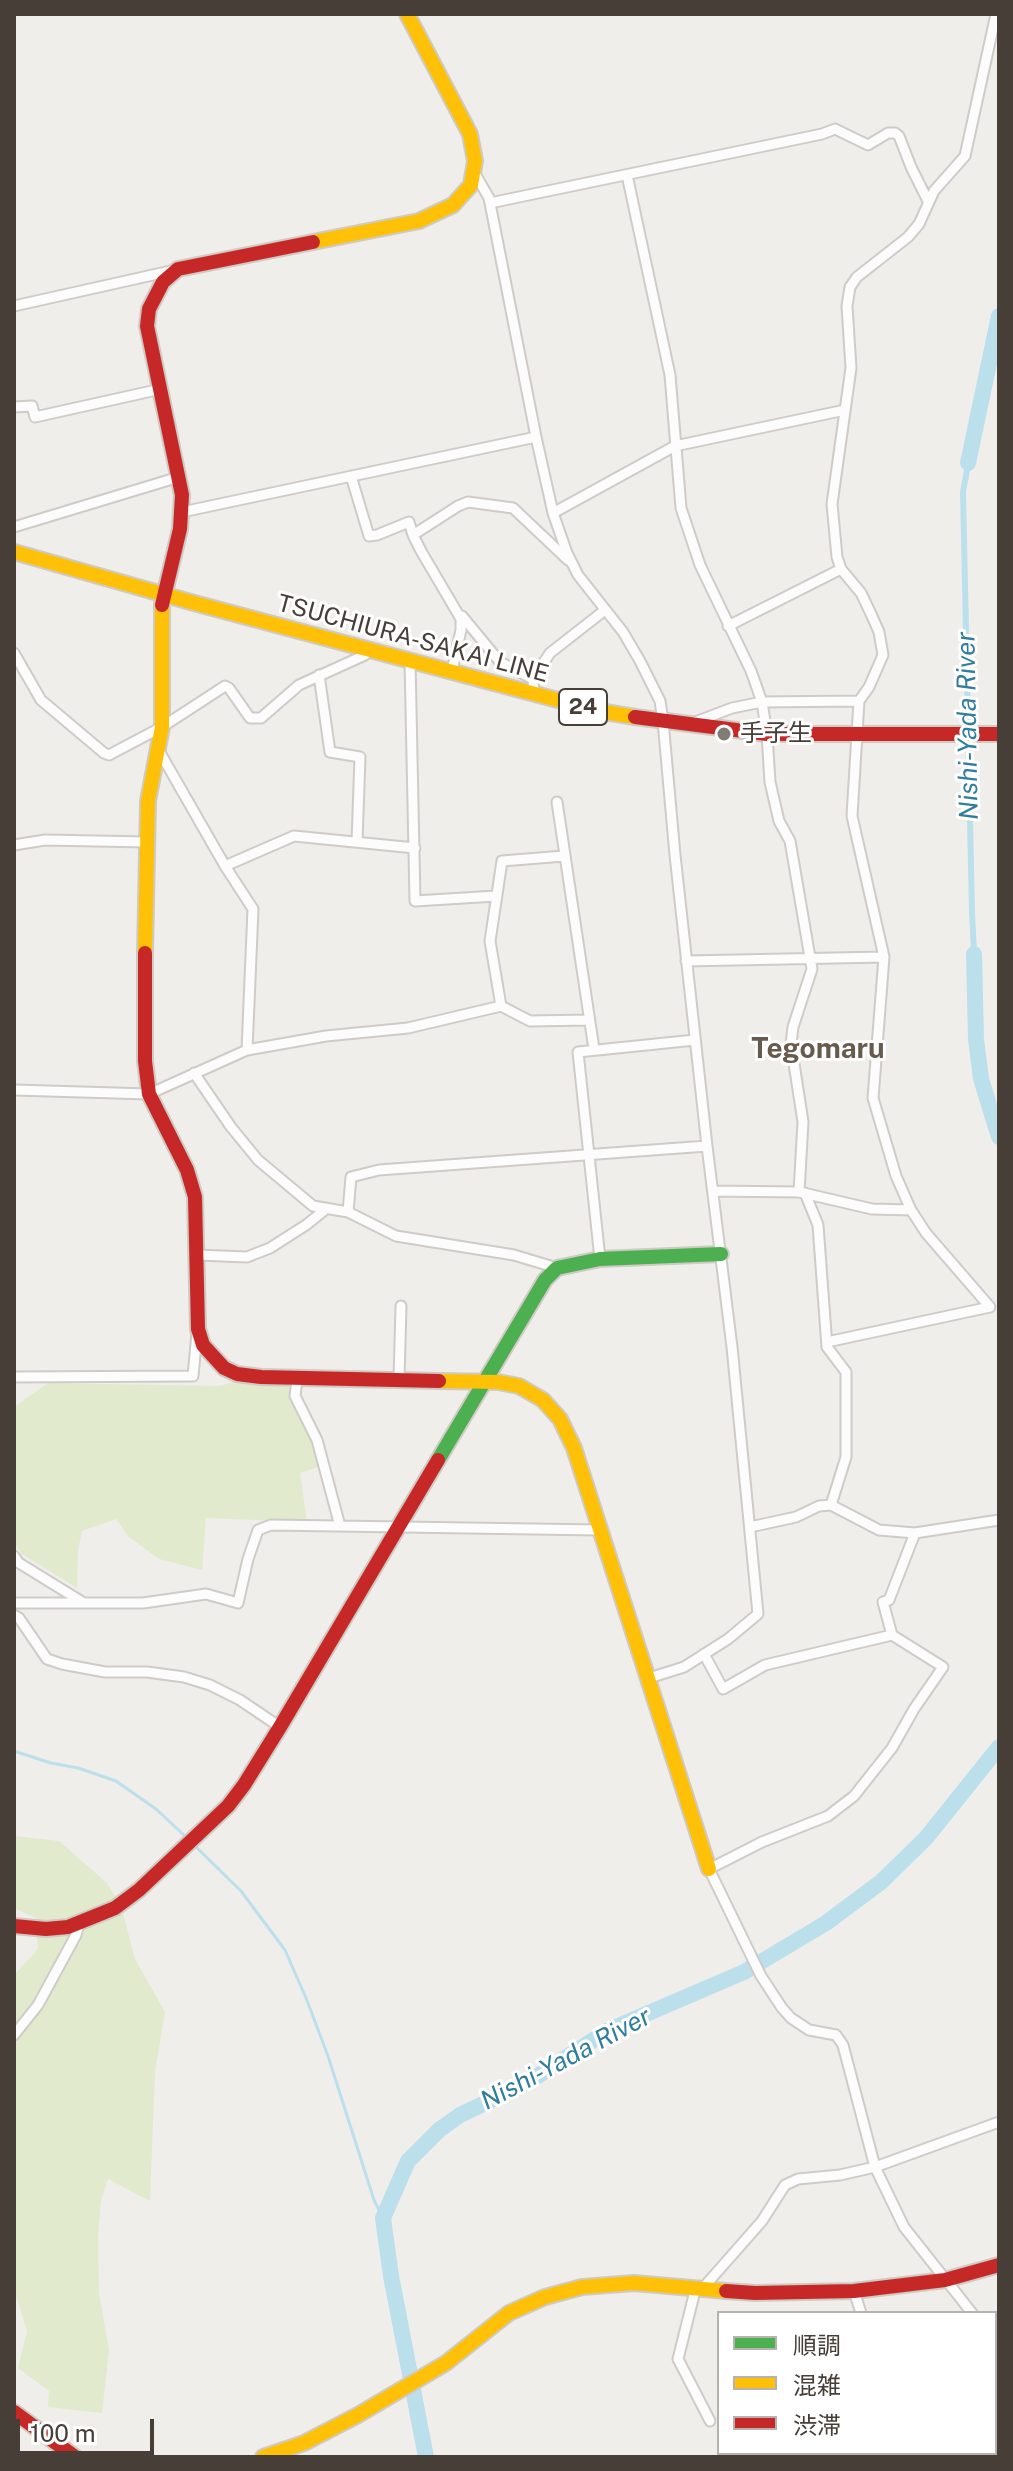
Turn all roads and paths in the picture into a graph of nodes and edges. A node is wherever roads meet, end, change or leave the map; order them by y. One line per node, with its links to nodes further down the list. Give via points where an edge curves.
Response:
1 (407, 14): 3 (street, via 470,134)
2 (996, 14): 5 (street, via 965,156)
3 (474, 172): 6 (street); 7 (street, via 471,185 453,205 419,221)
4 (627, 175): 5 (street, via 835,129 868,145 892,133 899,136); 6 (street); 13 (street, via 670,375)
5 (928, 201): 11 (street, via 908,237 850,287 851,368)
6 (490, 203): 12 (street)
7 (178, 269): 8 (street); 9 (street, via 157,291 149,309 147,326)
8 (14, 306)
9 (161, 389): 10 (street, via 35,417 32,406); 15 (street)
10 (14, 407)
11 (845, 410): 13 (street); 22 (street, via 832,499)
12 (536, 437): 14 (street); 17 (street)
13 (675, 446): 17 (street); 26 (street, via 688,533)
14 (351, 476): 16 (street); 19 (street, via 369,536 409,522)
15 (179, 477): 16 (street); 18 (street)
16 (182, 512): 23 (street)
17 (553, 513): 21 (street)
18 (14, 527)
19 (413, 535): 21 (street, via 468,502 513,508); 25 (street)
20 (14, 552): 23 (street, TSUCHIURA-SAKAI LINE / 24)
21 (571, 561): 24 (street)
22 (841, 569): 26 (street); 33 (street, via 861,593 883,655)
23 (163, 595): 27 (street, TSUCHIURA-SAKAI LINE / 24); 37 (street)
24 (605, 610): 32 (street, via 550,653); 35 (street, via 648,674)
25 (459, 613): 30 (street, via 461,630); 32 (street, via 500,662)
26 (728, 626): 34 (street)
27 (367, 648): 29 (street, TSUCHIURA-SAKAI LINE / 24); 31 (street, via 365,655)
28 (14, 653): 37 (street, via 41,700 104,753 115,753)
29 (410, 660): 30 (street, TSUCHIURA-SAKAI LINE / 24); 46 (street)
30 (452, 671): 32 (street, TSUCHIURA-SAKAI LINE / 24)
31 (319, 675): 37 (street, via 261,718 250,718 225,686); 44 (street, via 330,752 360,757)
32 (534, 687): 35 (street, TSUCHIURA-SAKAI LINE / 24, via 599,711)
33 (859, 701): 34 (street); 40 (street)
34 (762, 702): 36 (street); 38 (street)
35 (663, 721): 36 (street, TSUCHIURA-SAKAI LINE / 24); 52 (street)
36 (690, 724): 38 (street, TSUCHIURA-SAKAI LINE / 24)
37 (162, 727): 41 (street)
38 (767, 734): 40 (street, TSUCHIURA-SAKAI LINE / 24); 51 (street, via 770,782 790,841)
39 (999, 734): 40 (street, TSUCHIURA-SAKAI LINE / 24)
40 (857, 735): 50 (street, via 852,816)
41 (158, 749): 43 (street); 48 (street)
42 (557, 802): 47 (street)
43 (147, 842): 45 (street, via 45,840); 60 (street)
44 (357, 842): 46 (street); 48 (street, via 294,836)
45 (14, 845)
46 (415, 848): 49 (street, via 415,901)
47 (564, 856): 49 (street, via 502,861); 54 (street)
48 (225, 866): 57 (street, via 253,909)
49 (496, 896): 53 (street, via 490,941)
50 (884, 957): 51 (street); 66 (street, via 873,1098)
51 (810, 959): 52 (street); 64 (street, via 812,969 791,1044 803,1122)
52 (686, 961): 55 (street)
53 (501, 1006): 54 (street, via 530,1021); 57 (street, via 408,1028)
54 (589, 1020): 56 (street)
55 (695, 1040): 56 (street); 61 (street)
56 (594, 1049): 62 (street, via 578,1052)
57 (247, 1050): 58 (street)
58 (194, 1073): 60 (street); 65 (street, via 258,1160 313,1206)
59 (14, 1090): 60 (street)
60 (149, 1094): 69 (street, via 187,1170 195,1197)
61 (707, 1146): 62 (street); 63 (street)
62 (589, 1153): 67 (street, via 379,1170 351,1177); 70 (street)
63 (713, 1191): 64 (street); 68 (street)
64 (802, 1193): 66 (street, via 872,1209); 74 (street, via 818,1225)
65 (326, 1209): 67 (street); 69 (street, via 270,1248 247,1257)
66 (911, 1210): 74 (street, via 990,1307)
67 (348, 1212): 71 (street, via 396,1236 514,1255)
68 (721, 1254): 70 (street); 82 (street)
69 (197, 1255): 73 (street)
70 (600, 1259): 71 (street)
71 (557, 1268): 78 (street)
72 (401, 1306): 77 (street)
73 (198, 1329): 75 (street, via 193,1376); 76 (street, via 203,1345 224,1368 247,1376)
74 (827, 1342): 79 (street, via 846,1372 847,1387 846,1457)
75 (14, 1377)
76 (297, 1379): 77 (street); 81 (street, via 295,1396 317,1440)
77 (399, 1380): 78 (street)
78 (485, 1381): 83 (street); 84 (street, via 519,1386 543,1400 560,1419)
79 (831, 1505): 82 (street); 85 (street, via 879,1530)
80 (999, 1520): 85 (street)
81 (340, 1526): 83 (street); 88 (street, via 271,1525 258,1530 238,1603 206,1594 143,1603)
82 (750, 1527): 91 (street, via 758,1614)
83 (397, 1528): 84 (street); 93 (street)
84 (599, 1530): 92 (street)
85 (915, 1533): 90 (street, via 889,1600 883,1602)
86 (14, 1556): 88 (street)
87 (14, 1603): 88 (street)
88 (84, 1603)
89 (14, 1615): 93 (street, via 47,1659 105,1672 184,1677 240,1700)
90 (892, 1635): 91 (street, via 765,1665 723,1689); 94 (street, via 943,1667 866,1782 828,1816)
91 (704, 1654): 92 (street, via 684,1667)
92 (646, 1679): 94 (street)
93 (280, 1727): 95 (street, via 228,1806 127,1900)
94 (709, 1869): 99 (street, via 782,2008 809,2030 836,2035 843,2045)
95 (79, 1925): 96 (street); 97 (street, via 38,2005)
96 (14, 1926)
97 (14, 2035)
98 (999, 2122): 99 (street)
99 (875, 2167): 101 (street, via 904,2227); 102 (street, via 785,2185 762,2221)
100 (999, 2265): 101 (street)
101 (945, 2280): 103 (street); 105 (street)
102 (699, 2287): 103 (street, via 755,2293); 107 (street, via 678,2359); 109 (street, via 604,2284 545,2297 509,2313 446,2363 326,2433)
103 (854, 2291): 104 (street)
104 (860, 2311)
105 (970, 2311)
106 (14, 2412): 108 (street)
107 (710, 2421)
108 (75, 2457)
109 (263, 2457)

